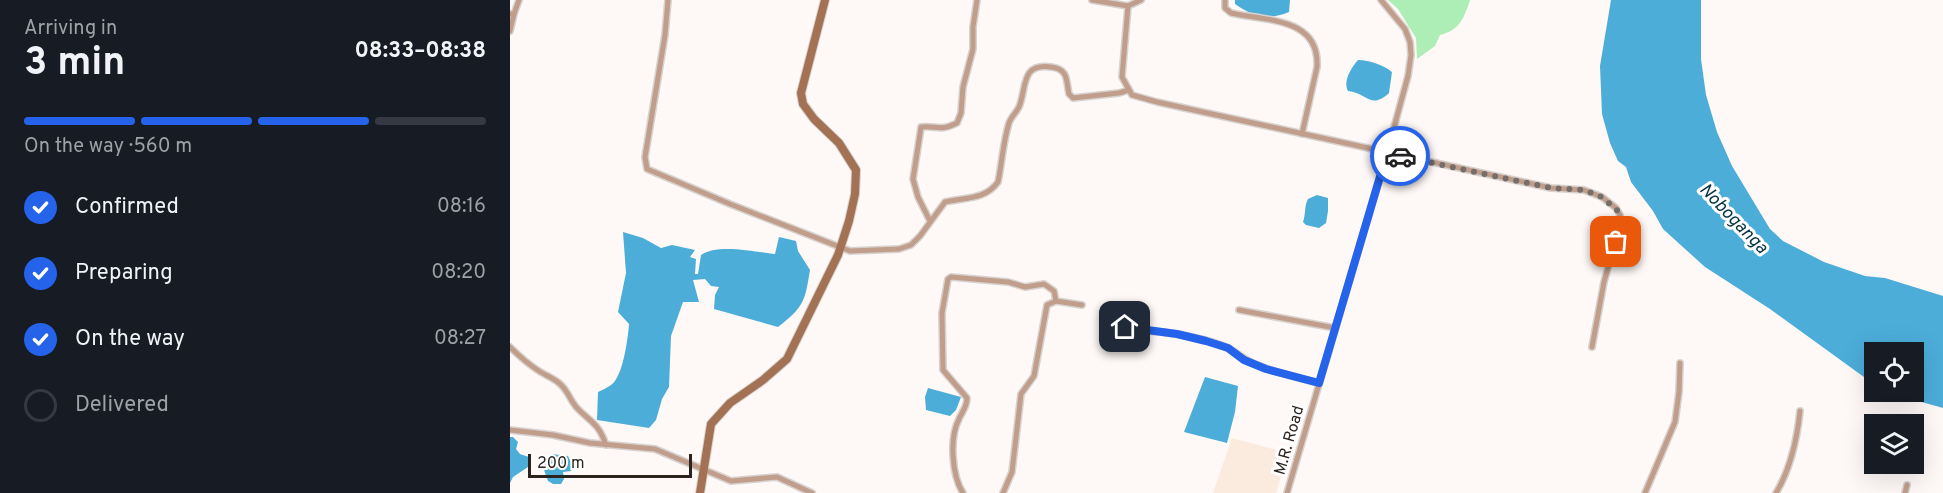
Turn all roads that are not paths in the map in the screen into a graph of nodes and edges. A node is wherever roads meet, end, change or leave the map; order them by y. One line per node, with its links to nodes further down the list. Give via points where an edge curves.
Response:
1 (519, 0): 10 (street)
2 (668, 0): 16 (street, via 645,157 648,169)
3 (825, 0): 16 (main road, via 801,93 803,104 839,143 856,170 855,194)
4 (977, 0): 15 (street, via 973,49 957,123 941,129 921,127 913,179)
5 (1092, 0): 9 (street)
6 (1141, 0): 9 (street)
7 (1225, 0): 13 (street, via 1231,13 1292,25 1312,42 1317,67)
8 (1381, 0): 14 (street, M.R. Road, via 1405,29 1411,55)
9 (1128, 6): 12 (street, via 1122,77)
10 (512, 14): 11 (street)
11 (510, 31)
12 (1130, 90): 13 (street, via 1132,95 1157,102); 15 (street, via 1073,98 1062,70 1038,67 1028,74 1018,108 1010,120 998,182 978,197 945,202)
13 (1302, 134): 14 (street)
14 (1387, 153): 21 (street, M.R. Road); 22 (street, via 1551,188 1584,190 1615,207 1621,223 1604,282)
15 (930, 221): 16 (street, via 911,245 899,249 850,251)
16 (840, 247): 29 (main road, via 787,359 730,403 711,424)
17 (1056, 301): 18 (street); 33 (street, via 1054,291 1044,284 1024,286 971,278 948,279 942,313 943,370 967,398 952,444); 34 (street, via 1047,305 1034,376 1021,394 1012,472)
18 (1082, 305)
19 (1239, 310): 21 (street)
20 (1112, 317): 25 (street, via 1125,327 1177,334 1228,348 1266,369)
21 (1335, 328): 25 (street, M.R. Road)
22 (1592, 346)
23 (510, 347): 28 (street, via 565,388 577,409 601,431)
24 (1680, 363): 36 (street, via 1675,422)
25 (1319, 383): 35 (street, M.R. Road)
26 (1800, 411): 37 (street, via 1791,459)
27 (510, 430): 28 (street)
28 (606, 445): 29 (street, via 655,449)
29 (703, 469): 31 (main road); 32 (street, via 731,481 777,477)
30 (1907, 485): 38 (street)
31 (700, 493)
32 (812, 493)
33 (963, 493)
34 (1003, 493)
35 (1287, 493)
36 (1646, 493)
37 (1776, 493)
38 (1905, 493)

